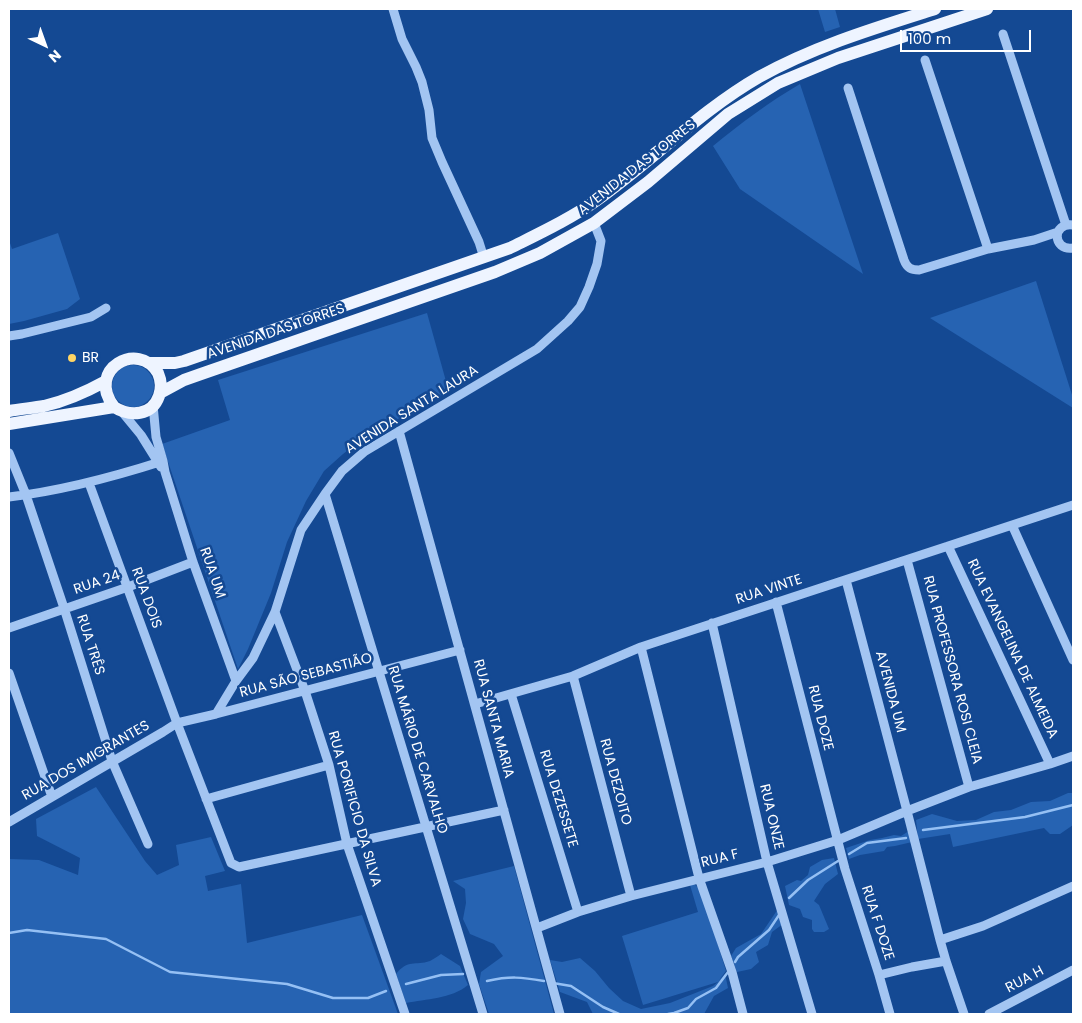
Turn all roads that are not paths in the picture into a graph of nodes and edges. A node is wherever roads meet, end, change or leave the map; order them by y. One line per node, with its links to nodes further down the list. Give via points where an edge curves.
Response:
1 (393, 9): 14 (street, via 402,39 422,82 432,138)
2 (935, 9): 14 (main road, AVENIDA DAS TORRES, via 808,52 758,78 722,101 596,201 510,248)
3 (987, 9): 7 (main road, AVENIDA DAS TORRES, via 838,58 778,82 728,114)
4 (1003, 34): 8 (street)
5 (925, 60): 13 (street)
6 (848, 88): 13 (street, via 906,266 919,270)
7 (594, 223): 19 (main road, AVENIDA DAS TORRES, via 540,253 496,272 184,380); 24 (street, AVENIDA SANTA LAURA, via 601,241 597,264 580,306 568,321 537,349)
8 (1070, 225): 9 (street)
9 (1058, 232): 10 (street); 11 (street)
10 (1034, 240): 11 (street); 13 (street)
11 (1060, 244): 12 (street)
12 (1073, 248)
13 (988, 249)
14 (484, 258): 17 (main road, AVENIDA DAS TORRES, via 184,361)
15 (106, 308): 16 (street, via 91,316)
16 (9, 336)
17 (149, 363): 18 (main road, AVENIDA DAS TORRES, via 134,358 124,360 116,364); 19 (main road, via 159,377)
18 (106, 381): 21 (main road, via 109,399); 22 (main road, AVENIDA DAS TORRES, via 45,406)
19 (160, 394): 20 (main road, AVENIDA DAS TORRES)
20 (153, 405): 21 (main road, via 139,413 130,414); 26 (street, RUA UM)
21 (118, 409): 23 (main road); 26 (street, RUA UM)
22 (9, 410)
23 (9, 424)
24 (399, 431): 28 (street, AVENIDA SANTA LAURA, via 342,470); 44 (street, RUA SANTA MARIA)
25 (9, 452): 29 (street, RUA TRÊS)
26 (161, 462): 27 (street); 35 (street, RUA UM)
27 (89, 483): 29 (street); 37 (street, RUA DOIS)
28 (324, 494): 40 (street, AVENIDA SANTA LAURA, via 301,530); 46 (street, RUA MÁRIO DE CARVALHO)
29 (26, 495): 30 (street); 39 (street, RUA TRÊS)
30 (9, 496)
31 (1073, 505): 32 (street, RUA VINTE)
32 (1012, 525): 33 (street, RUA VINTE); 45 (street)
33 (948, 546): 34 (street, RUA VINTE); 57 (street, RUA EVANGELINA DE ALMEIDA)
34 (907, 560): 36 (street, RUA VINTE); 59 (street, RUA PROFESSORA ROSI CLEIA)
35 (193, 562): 37 (street, RUA 24); 49 (street, RUA UM)
36 (846, 580): 38 (street, RUA VINTE); 63 (street, AVENIDA UM)
37 (128, 587): 39 (street, RUA 24); 54 (street, RUA DOIS)
38 (776, 602): 41 (street, RUA VINTE); 66 (street, RUA DOZE)
39 (64, 608): 42 (street, RUA 24); 56 (street, RUA TRÊS)
40 (275, 612): 49 (street, AVENIDA SANTA LAURA, via 253,658); 50 (street, RUA PORIFICIO DA SILVA)
41 (712, 624): 43 (street, RUA VINTE); 69 (street, RUA ONZE)
42 (9, 628)
43 (641, 647): 48 (street, RUA VINTE); 70 (street)
44 (460, 650): 46 (street, RUA SÃO SEBASTIÃO); 52 (street, RUA SANTA MARIA)
45 (1073, 660)
46 (378, 671): 50 (street, RUA SÃO SEBASTIÃO); 65 (street, RUA MÁRIO DE CARVALHO)
47 (9, 672): 60 (street)
48 (573, 676): 51 (street, RUA VINTE); 72 (street, RUA DEZOITO)
49 (236, 681): 53 (street, AVENIDA SANTA LAURA)
50 (305, 691): 53 (street, RUA SÃO SEBASTIÃO); 58 (street, RUA PORIFICIO DA SILVA)
51 (511, 694): 52 (street, RUA VINTE); 73 (street, RUA DEZESSETE)
52 (475, 704): 62 (street, RUA SANTA MARIA)
53 (216, 714): 54 (street)
54 (177, 723): 56 (street, RUA DOS IMIGRANTES); 61 (street, RUA DOIS)
55 (1073, 756): 57 (street, RUA F)
56 (112, 762): 60 (street, RUA DOS IMIGRANTES); 67 (street, RUA TRÊS)
57 (1050, 764): 59 (street, RUA F)
58 (329, 765): 61 (street); 68 (street, RUA PORIFICIO DA SILVA)
59 (969, 787): 63 (street, RUA F)
60 (52, 797): 64 (street, RUA DOS IMIGRANTES)
61 (206, 799): 68 (street, RUA DOIS, via 231,863 239,867)
62 (504, 810): 65 (street); 74 (street, RUA SANTA MARIA)
63 (907, 811): 66 (street, RUA F); 75 (street, AVENIDA UM)
64 (9, 822)
65 (426, 827): 68 (street); 80 (street, RUA MÁRIO DE CARVALHO)
66 (838, 840): 69 (street, RUA F); 78 (street, RUA F DOZE)
67 (148, 844)
68 (347, 844): 79 (street, RUA PORIFICIO DA SILVA)
69 (767, 862): 70 (street, RUA F); 83 (street, RUA ONZE)
70 (699, 878): 72 (street, RUA F); 82 (street)
71 (1073, 886): 75 (street, via 982,926)
72 (631, 896): 73 (street, RUA F)
73 (578, 912): 74 (street, RUA F)
74 (537, 928): 81 (street, RUA SANTA MARIA)
75 (940, 940): 76 (street, AVENIDA UM)
76 (946, 961): 78 (street); 85 (street, AVENIDA UM)
77 (1073, 970): 86 (street, RUA H)
78 (879, 974): 84 (street, RUA F DOZE)
79 (405, 1014)
80 (483, 1014)
81 (560, 1014)
82 (743, 1014)
83 (812, 1014)
84 (890, 1014)
85 (964, 1014)
86 (989, 1014)

